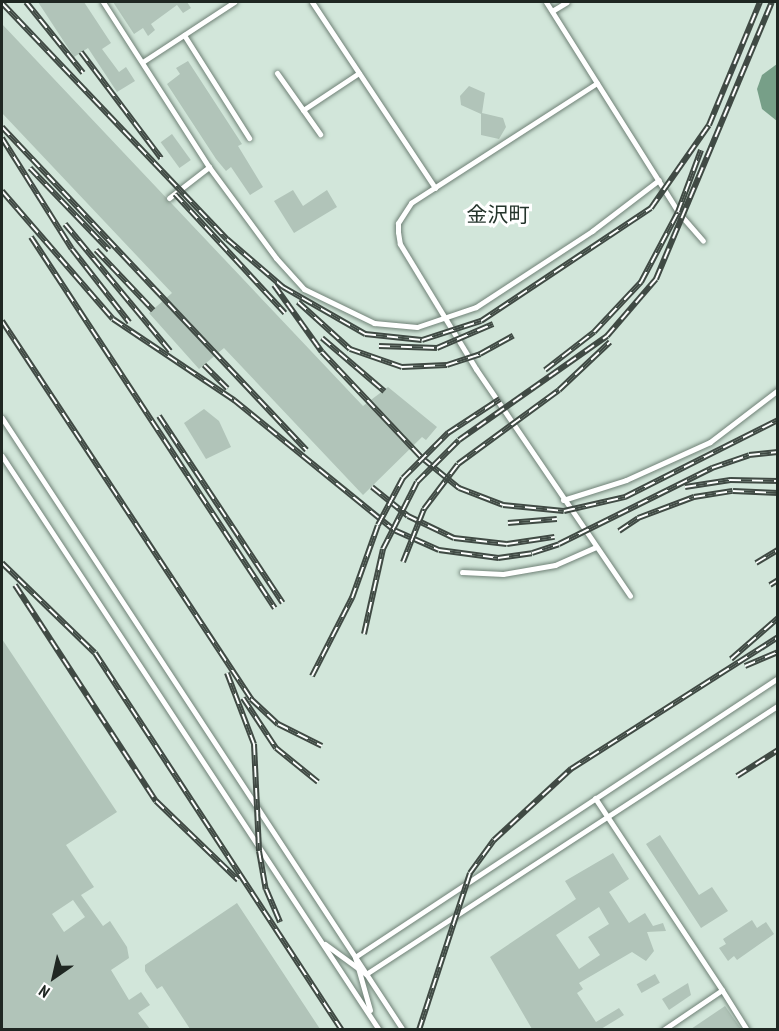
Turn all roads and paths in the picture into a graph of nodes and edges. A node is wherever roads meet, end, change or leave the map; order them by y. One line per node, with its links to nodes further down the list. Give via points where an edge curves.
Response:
1 (103, 2): 8 (lane)
2 (234, 2): 7 (lane)
3 (312, 2): 10 (lane)
4 (546, 2): 6 (lane)
5 (567, 2): 6 (lane)
6 (552, 11): 11 (lane)
7 (184, 35): 8 (lane); 14 (lane)
8 (144, 61): 15 (lane)
9 (277, 73): 12 (lane)
10 (359, 73): 12 (lane); 17 (lane)
11 (597, 83): 16 (lane); 17 (lane)
12 (303, 110): 13 (lane)
13 (320, 134)
14 (249, 138)
15 (209, 167): 18 (lane); 20 (lane, via 304,289 374,323 417,327)
16 (659, 180): 19 (lane); 20 (lane, via 592,231)
17 (435, 188): 20 (lane, via 404,212 398,232 400,244)
18 (169, 198)
19 (703, 241)
20 (448, 320): 24 (lane)
21 (777, 390): 24 (lane, via 710,442 626,480)
22 (2, 418): 33 (lane)
23 (2, 456): 32 (lane)
24 (563, 500): 25 (lane)
25 (596, 546): 26 (lane, via 555,565 503,574); 27 (lane)
26 (462, 572)
27 (630, 596)
28 (777, 678): 30 (lane)
29 (777, 705): 31 (lane)
30 (595, 798): 31 (lane); 33 (lane)
31 (607, 816): 35 (lane); 36 (lane)
32 (316, 934): 34 (lane); 37 (lane)
33 (355, 957): 34 (lane); 35 (lane)
34 (357, 970): 35 (lane); 37 (lane)
35 (366, 974): 38 (lane)
36 (722, 990): 39 (lane); 40 (lane)
37 (378, 1029)
38 (403, 1029)
39 (663, 1029)
40 (747, 1029)

